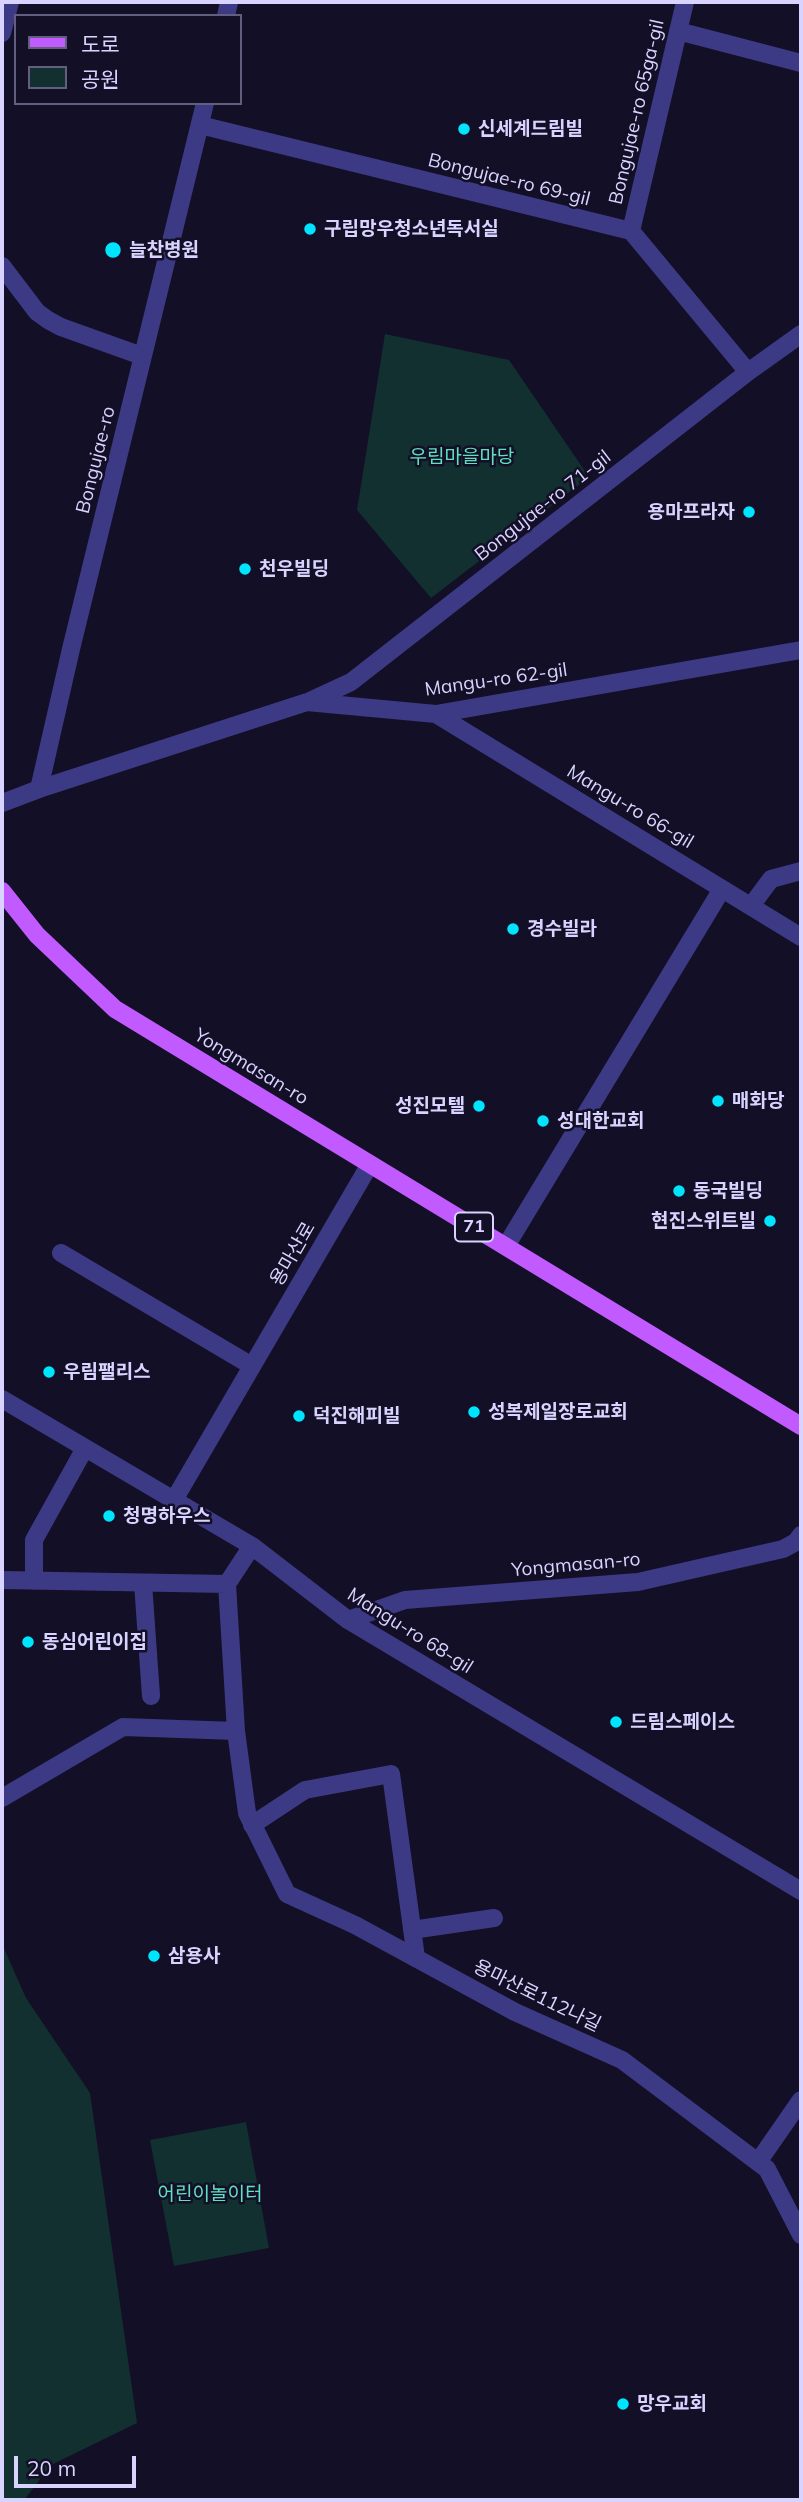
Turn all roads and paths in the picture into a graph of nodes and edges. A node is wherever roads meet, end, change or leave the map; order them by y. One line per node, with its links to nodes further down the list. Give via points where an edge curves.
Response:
1 (10, 2): 4 (street)
2 (684, 2): 3 (street, Bongujae-ro 65ga-gil)
3 (678, 31): 5 (street); 8 (street, Bongujae-ro 65ga-gil)
4 (2, 33)
5 (801, 64)
6 (205, 105): 7 (street, Bongujae-ro)
7 (200, 125): 8 (street, Bongujae-ro 69-gil); 11 (street, Bongujae-ro)
8 (631, 231): 12 (street)
9 (2, 266): 11 (street, via 48,320)
10 (801, 334): 12 (street, Bongujae-ro 71-gil)
11 (142, 356): 16 (street, Bongujae-ro)
12 (748, 372): 14 (street, Bongujae-ro 71-gil, via 351,682)
13 (801, 650): 15 (street, Mangu-ro 62-gil)
14 (307, 702): 15 (street, Mangu-ro 62-gil); 16 (street, Mangu-ro 62-gil)
15 (436, 714): 19 (street, Mangu-ro 66-gil)
16 (40, 789): 17 (street)
17 (2, 803)
18 (801, 872): 21 (street, via 771,878)
19 (722, 889): 21 (street, Mangu-ro 66-gil); 24 (street)
20 (2, 891): 23 (main road, Yongmasan-ro / 71, via 37,934 116,1009)
21 (751, 906): 22 (street, Mangu-ro 66-gil)
22 (801, 937)
23 (370, 1164): 24 (main road, Yongmasan-ro / 71); 26 (street, 용마산로)
24 (506, 1246): 28 (main road, Yongmasan-ro / 71)
25 (61, 1253): 26 (street)
26 (252, 1366): 30 (street, 용마산로)
27 (2, 1399): 29 (street, Mangu-ro 68-gil)
28 (801, 1426)
29 (85, 1448): 30 (street, Mangu-ro 68-gil); 34 (street, via 34,1540)
30 (174, 1500): 32 (street, Mangu-ro 68-gil)
31 (801, 1535): 37 (street, Yongmasan-ro, via 791,1547 638,1582 405,1600)
32 (253, 1546): 36 (street); 37 (street, Mangu-ro 68-gil)
33 (2, 1580): 34 (street)
34 (34, 1581): 35 (street)
35 (143, 1583): 36 (street); 38 (street)
36 (227, 1584): 39 (street, 용마산로112나길)
37 (348, 1620): 42 (street, Mangu-ro 68-gil)
38 (151, 1696)
39 (236, 1731): 40 (street, via 123,1727); 41 (street, 용마산로112나길)
40 (2, 1798)
41 (252, 1825): 44 (street, via 305,1790 391,1774); 45 (street, 용마산로112나길, via 286,1894)
42 (801, 1891)
43 (494, 1918): 44 (street)
44 (412, 1930): 45 (street)
45 (416, 1958): 47 (street, 용마산로112나길, via 515,2012 622,2060)
46 (801, 2100): 47 (street)
47 (758, 2162): 48 (street, 용마산로112나길, via 767,2169)
48 (801, 2235)

